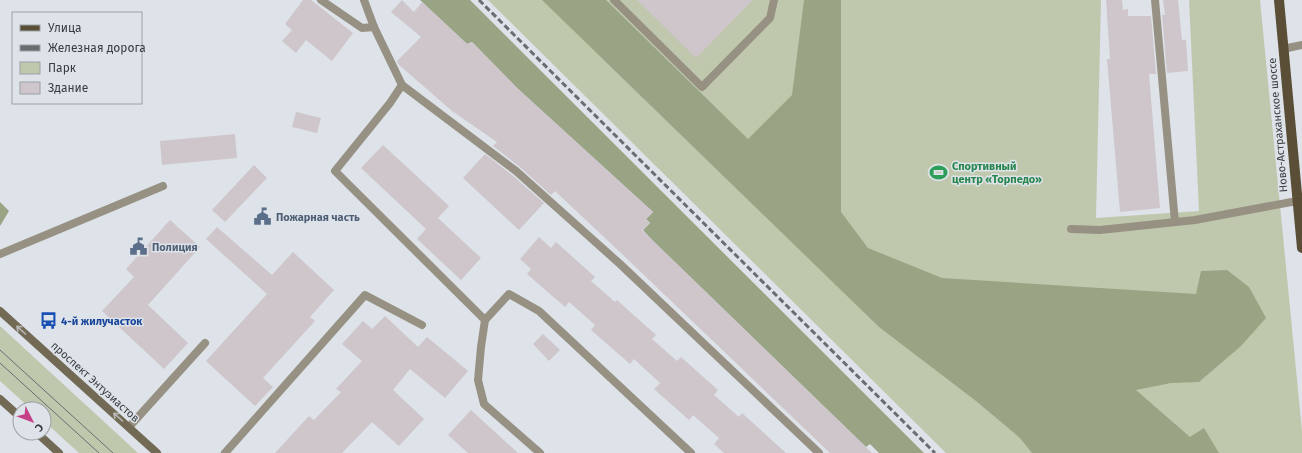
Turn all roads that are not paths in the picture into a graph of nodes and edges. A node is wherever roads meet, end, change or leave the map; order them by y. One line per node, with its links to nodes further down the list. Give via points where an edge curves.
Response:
1 (321, 0): 7 (lane, via 362,28)
2 (364, 0): 7 (lane)
3 (614, 0): 4 (lane, via 702,87 770,18)
4 (774, 0)
5 (1155, 0): 13 (lane)
6 (1278, 0): 9 (main road, Ново-Астраханское шоссе)
7 (374, 27): 10 (lane)
8 (1302, 46): 9 (lane)
9 (1283, 49): 12 (main road, Ново-Астраханское шоссе)
10 (402, 85): 18 (lane, via 335,171); 30 (lane, via 522,176 620,264)
11 (163, 186): 16 (lane)
12 (1297, 201): 13 (lane); 15 (main road, Ново-Астраханское шоссе)
13 (1175, 222): 14 (lane, via 1100,230)
14 (1071, 229)
15 (1302, 248)
16 (0, 254)
17 (0, 310): 23 (main road, проспект Энтузиастов, one-way to 17)
18 (485, 320): 28 (lane, via 478,380 484,404); 29 (lane, via 509,294 539,311)
19 (422, 325): 27 (lane, via 365,295)
20 (205, 343): 23 (lane)
21 (0, 399): 22 (main road)
22 (12, 410)
23 (129, 428): 26 (main road, проспект Энтузиастов)
24 (46, 441): 25 (main road)
25 (59, 453)
26 (157, 453)
27 (225, 453)
28 (540, 453)
29 (691, 453)
30 (819, 453)

